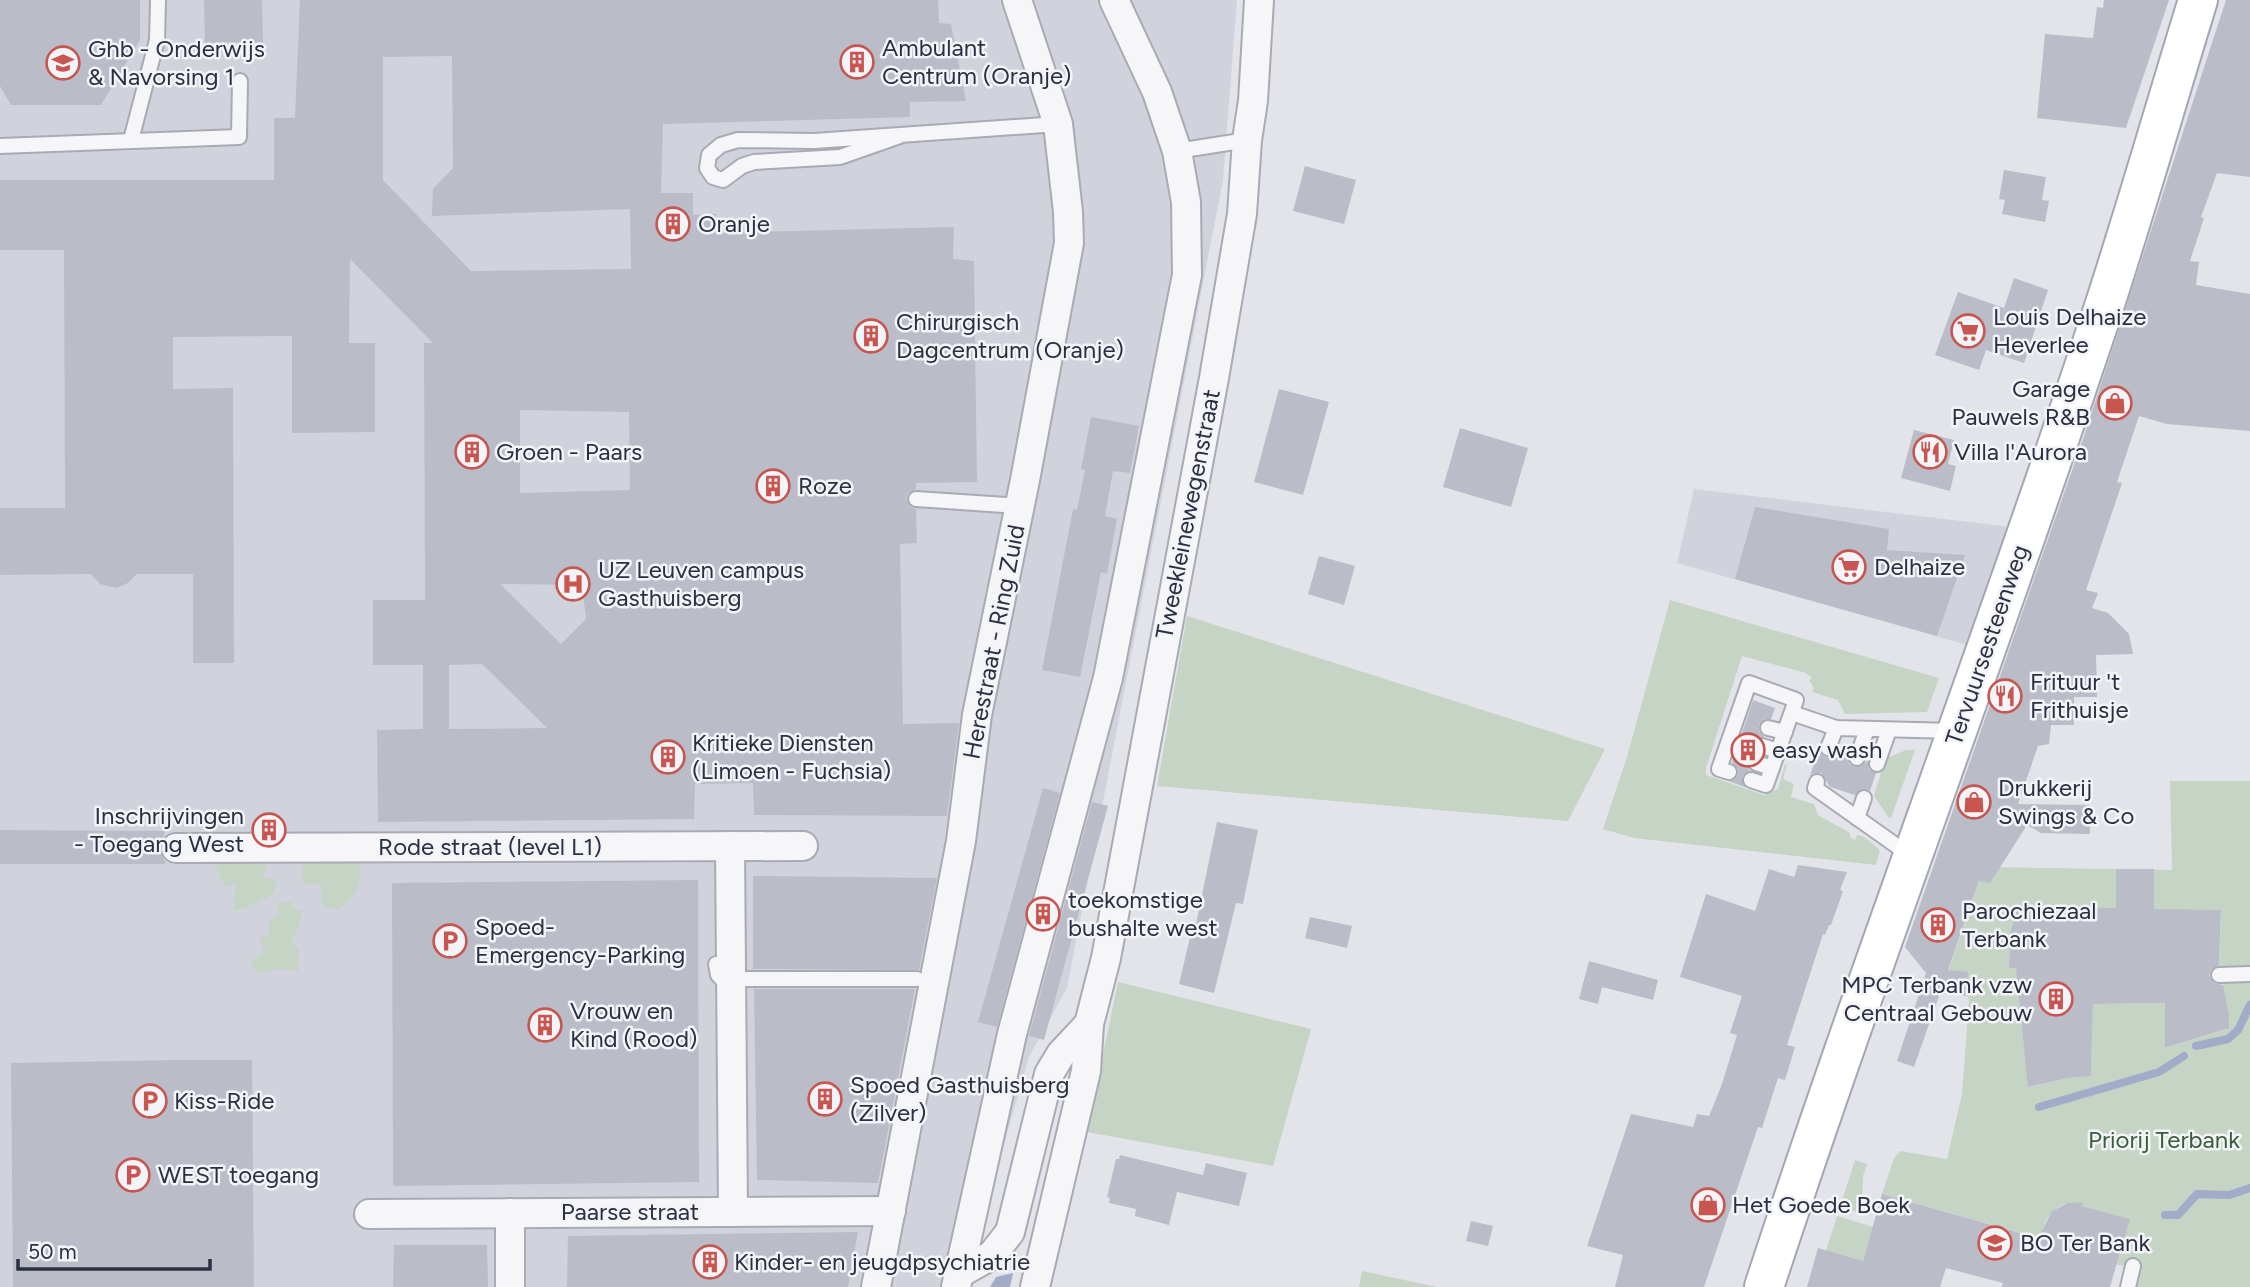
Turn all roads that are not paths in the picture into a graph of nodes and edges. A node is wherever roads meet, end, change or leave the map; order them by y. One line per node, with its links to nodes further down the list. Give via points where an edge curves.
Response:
1 (158, 0): 10 (lane, via 157,40)
2 (1017, 0): 7 (street, Herestraat - Ring Zuid)
3 (1114, 0): 12 (street, via 1157,92)
4 (1259, 0): 9 (street, Tweekleinewegenstraat)
5 (2198, 0): 20 (main road, Tervuursesteenweg, via 2102,312)
6 (240, 80): 10 (lane, via 239,136)
7 (1058, 124): 8 (lane); 14 (street, Herestraat - Ring Zuid, via 1069,243)
8 (900, 136): 8 (lane, via 738,140 709,155 707,168 713,177 723,180 754,162 840,157)
9 (1247, 139): 12 (lane); 42 (street, Tweekleinewegenstraat, via 1241,214 1214,378 1106,958)
10 (131, 140): 11 (lane)
11 (0, 146)
12 (1177, 151): 48 (street, via 1188,250 1172,359 1108,678 1012,1034)
13 (916, 499): 14 (lane)
14 (1020, 506): 41 (street, Herestraat - Ring Zuid, via 977,715 961,841)
15 (1792, 713): 17 (lane); 21 (lane); 29 (lane, via 1796,700 1749,684 1736,736 1719,769)
16 (1768, 727): 21 (lane)
17 (1836, 728): 18 (lane); 23 (lane)
18 (1862, 729): 19 (lane); 25 (lane)
19 (1889, 730): 20 (lane); 27 (lane)
20 (1956, 731): 37 (main road, Tervuursesteenweg)
21 (1785, 732): 24 (lane)
22 (1762, 746): 24 (lane)
23 (1828, 748)
24 (1778, 751): 28 (lane)
25 (1852, 756)
26 (1756, 762): 28 (lane)
27 (1877, 764)
28 (1772, 768): 30 (lane, via 1766,785)
29 (1729, 772)
30 (1751, 780)
31 (1817, 782): 33 (lane, via 1815,788 1838,797)
32 (1864, 798): 33 (lane)
33 (1857, 818): 37 (lane)
34 (730, 846): 35 (street, Rode straat (level L1)); 36 (street, Rode straat (level L1)); 44 (street)
35 (803, 846)
36 (177, 848)
37 (1912, 857): 52 (main road, Tervuursesteenweg)
38 (716, 964): 41 (lane, via 722,979)
39 (2250, 974): 40 (lane)
40 (2219, 975)
41 (926, 979): 43 (street, Herestraat - Ring Zuid)
42 (1089, 1024): 48 (street, Tweekleinewegenstraat, via 1049,1074 1010,1232 992,1255); 51 (street, Tweekleinewegenstraat, via 1086,1070)
43 (891, 1211): 44 (street, Paarse straat); 50 (street, Herestraat - Ring Zuid)
44 (733, 1212): 45 (street, Paarse straat)
45 (510, 1213): 46 (street, Paarse straat); 49 (street)
46 (369, 1214)
47 (2133, 1266): 53 (lane)
48 (957, 1280)
49 (510, 1287)
50 (876, 1287)
51 (1035, 1287)
52 (1764, 1287)
53 (2128, 1287)

